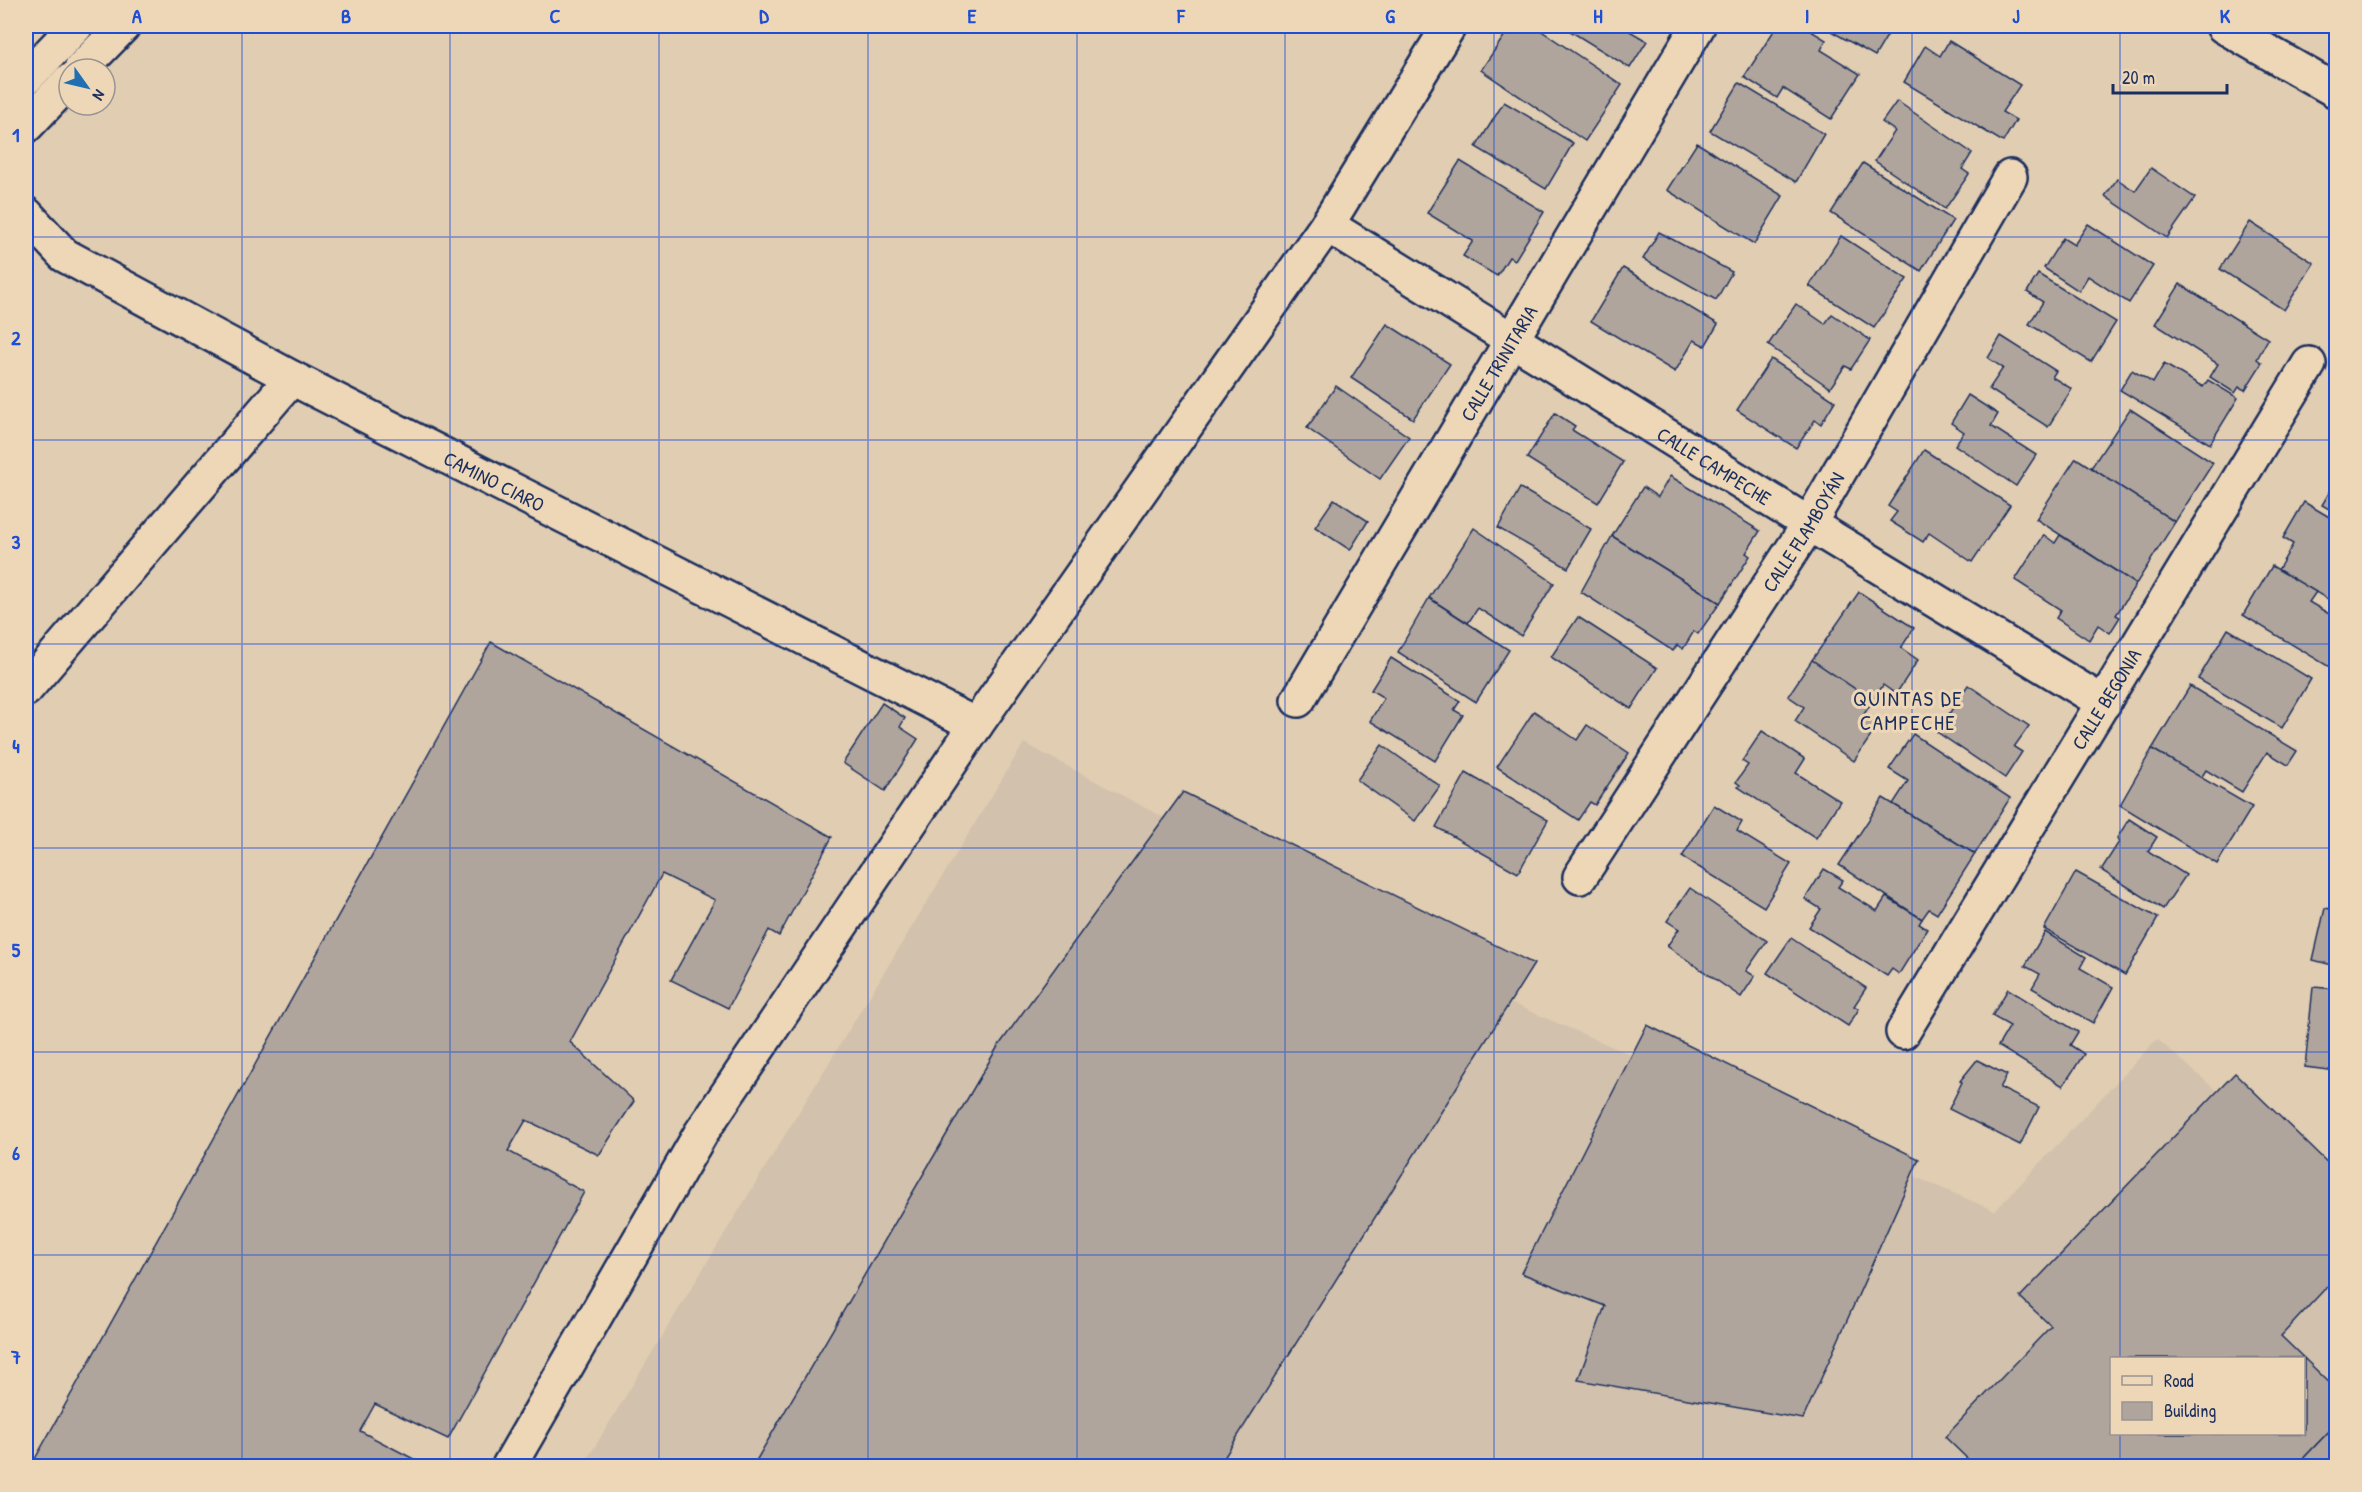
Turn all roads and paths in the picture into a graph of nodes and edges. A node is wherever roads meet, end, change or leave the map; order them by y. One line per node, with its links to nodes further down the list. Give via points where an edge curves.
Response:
1 (123, 26): 6 (street)
2 (1449, 26): 13 (street)
3 (1698, 26): 14 (street, CALLE TRINITARIA)
4 (2223, 26): 8 (street)
5 (69, 34): 7 (street)
6 (93, 57)
7 (26, 78)
8 (2337, 91)
9 (57, 94): 10 (street)
10 (26, 126)
11 (2010, 177): 17 (street, CALLE FLAMBOYÁN)
12 (26, 214): 16 (street, CAMINO CIARO, via 64,255)
13 (1327, 225): 14 (street, CALLE CAMPECHE); 21 (street)
14 (1511, 339): 17 (street, CALLE CAMPECHE); 19 (street, CALLE TRINITARIA)
15 (2309, 364): 20 (street, CALLE BEGONIA)
16 (292, 378): 18 (street); 21 (street, CAMINO CIARO)
17 (1809, 524): 20 (street, CALLE CAMPECHE); 22 (street, CALLE FLAMBOYÁN)
18 (26, 689)
19 (1298, 700)
20 (2104, 703): 23 (street, CALLE BEGONIA)
21 (976, 725): 24 (street, via 701,1133)
22 (1580, 877)
23 (1903, 1032)
24 (509, 1467)

